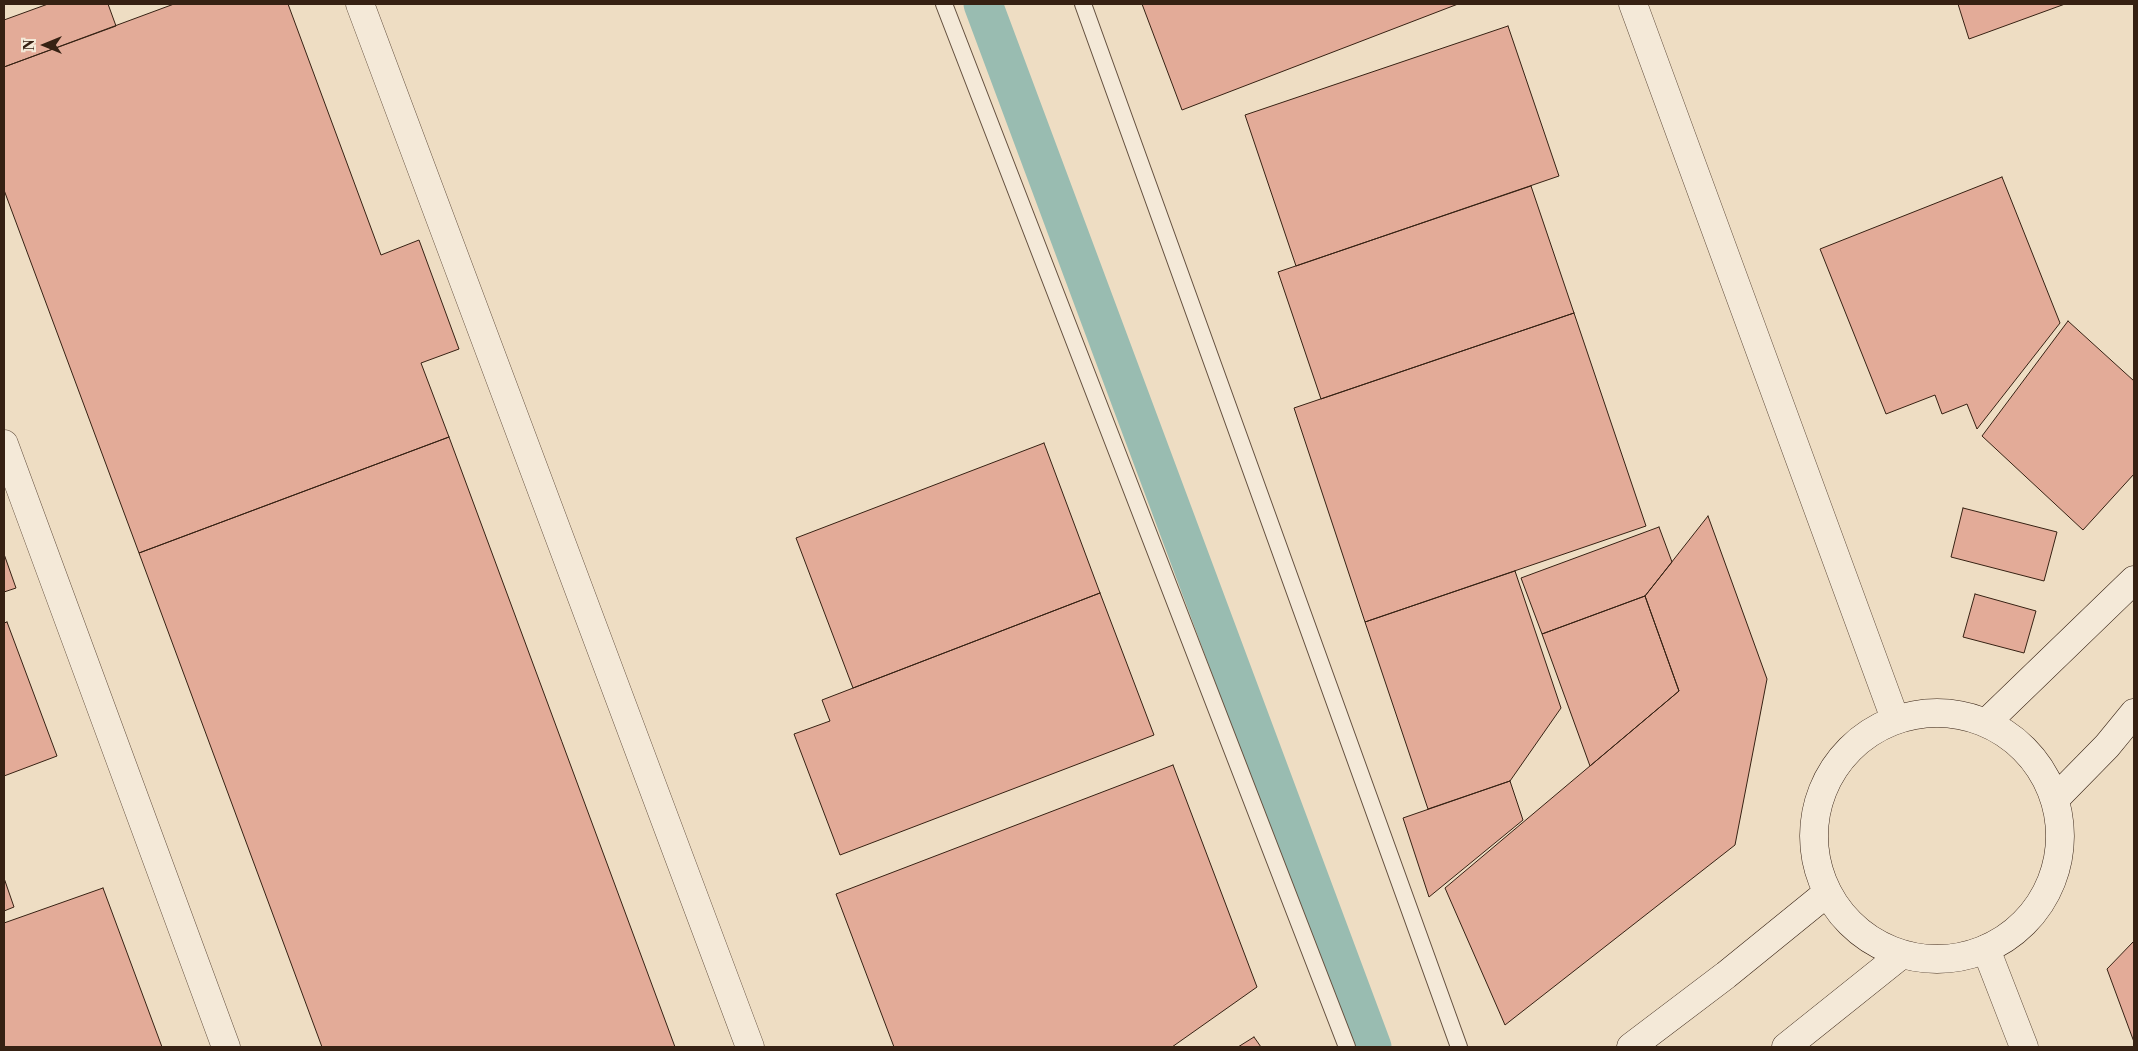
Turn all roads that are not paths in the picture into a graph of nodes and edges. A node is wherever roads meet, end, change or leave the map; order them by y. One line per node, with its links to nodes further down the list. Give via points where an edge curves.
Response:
1 (360, 4): 15 (street)
2 (944, 4): 16 (lane)
3 (1083, 4): 17 (lane)
4 (1632, 4): 8 (street)
5 (4, 444): 14 (street)
6 (2134, 580): 9 (street)
7 (2134, 713): 10 (street)
8 (1895, 719): 9 (street, via 1926,712 1957,713); 11 (street, via 1859,739 1831,771 1816,810 1815,853)
9 (1987, 722): 10 (street, via 2030,752)
10 (2056, 798): 12 (street, via 2061,833 2058,867 2044,899 2023,926)
11 (1827, 893): 13 (street, via 1858,931); 18 (street)
12 (1986, 949): 13 (street, via 1965,958 1933,961); 20 (street)
13 (1901, 955): 19 (street)
14 (226, 1047)
15 (750, 1047)
16 (1347, 1047)
17 (1459, 1047)
18 (1630, 1047)
19 (1786, 1047)
20 (2024, 1047)

